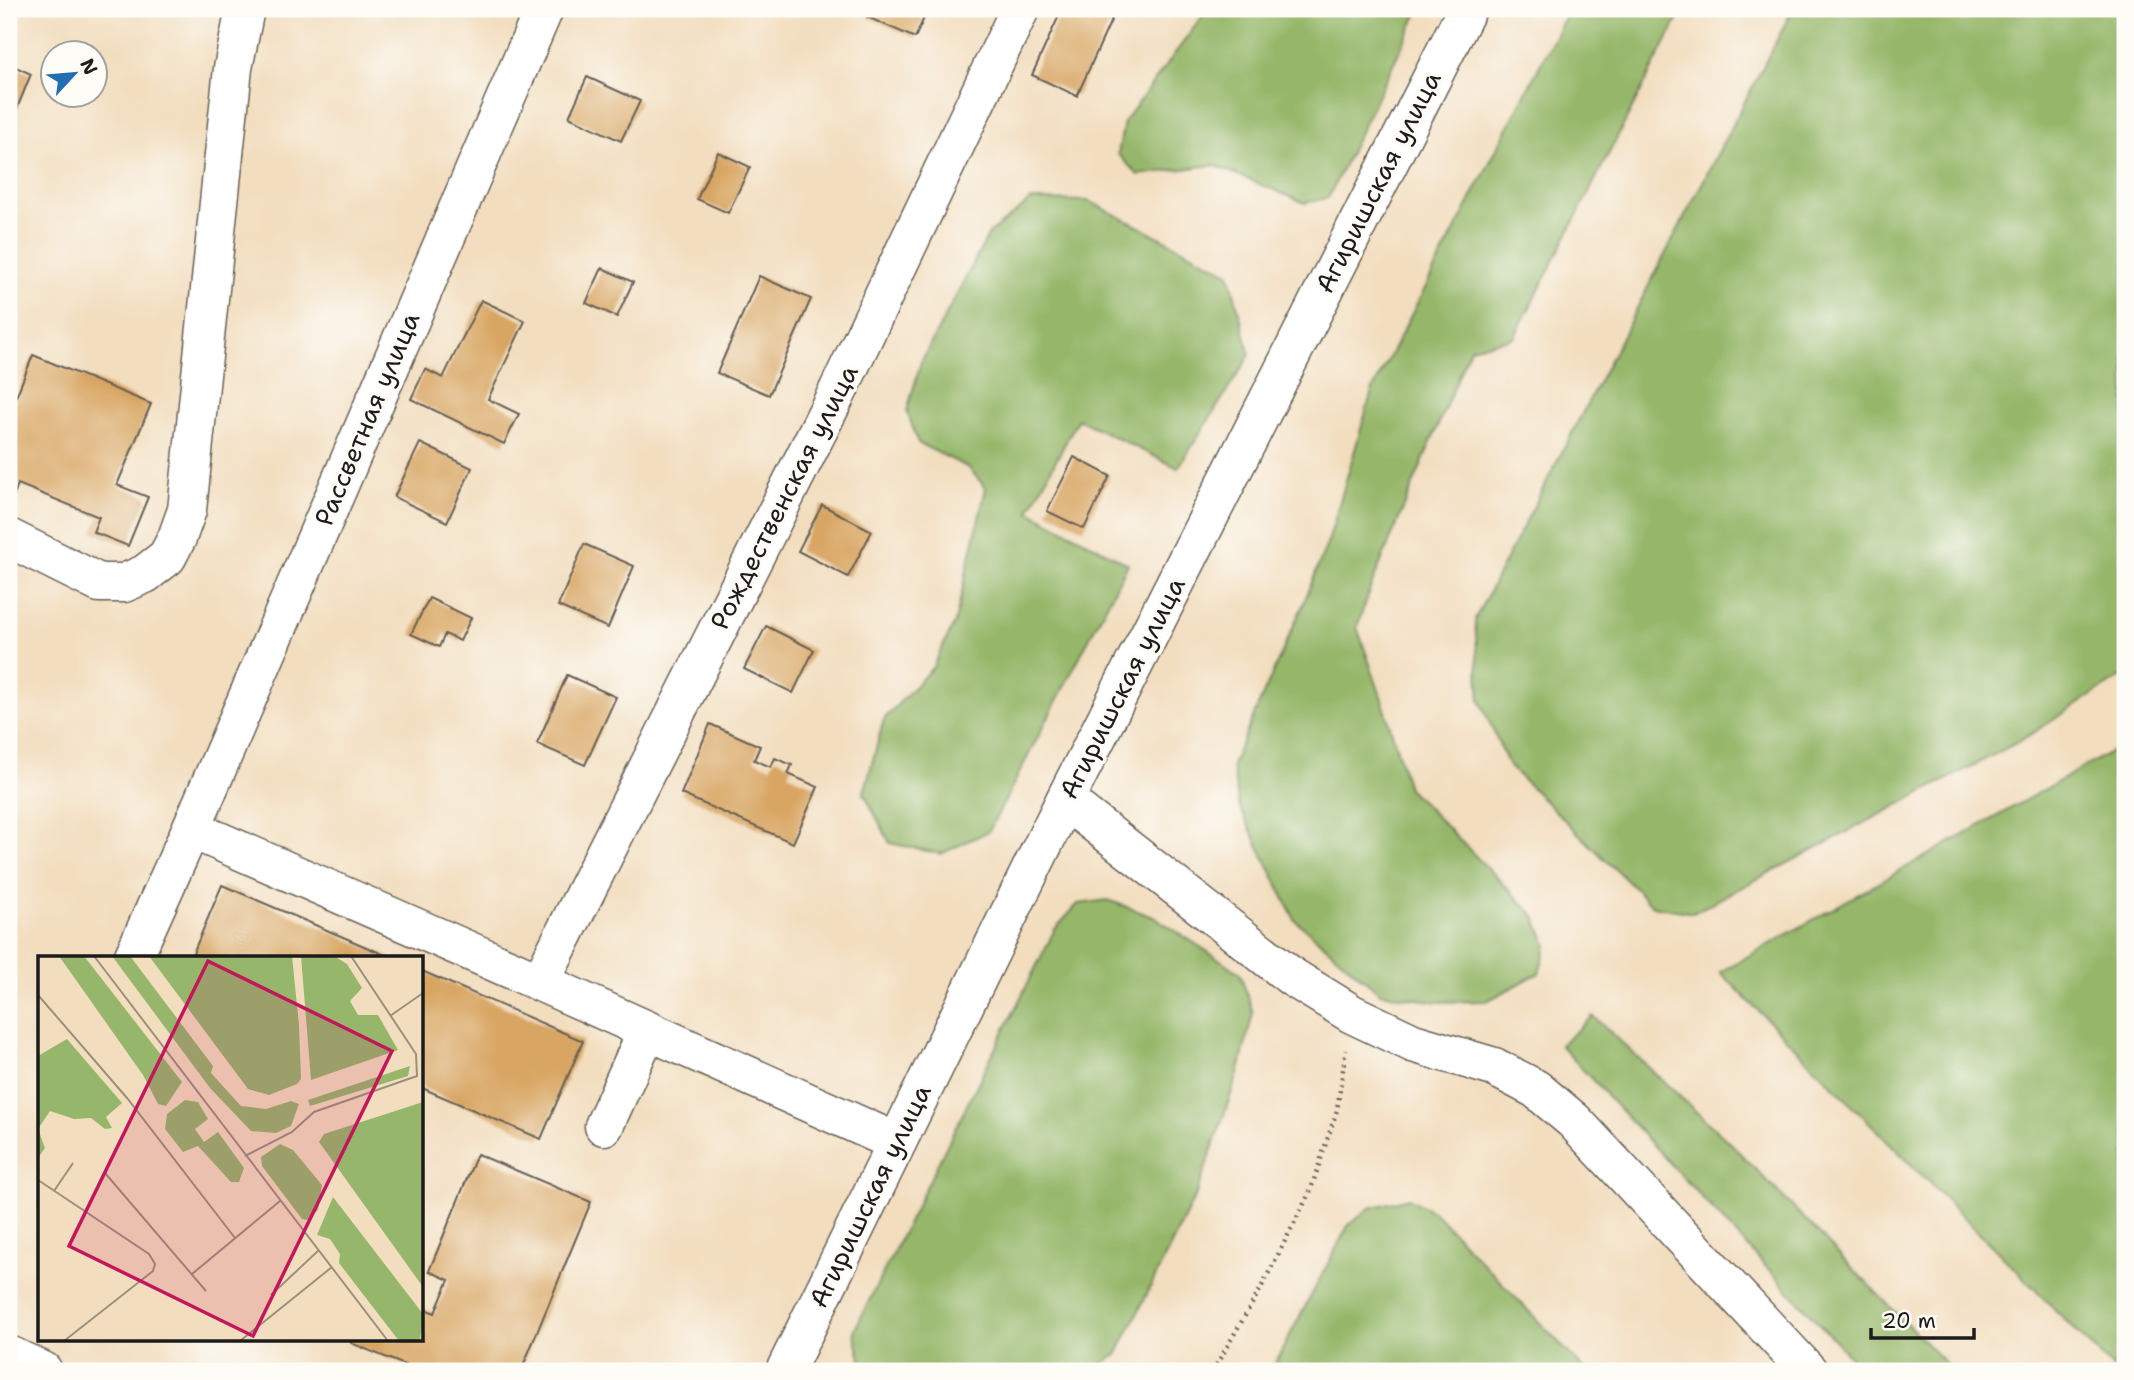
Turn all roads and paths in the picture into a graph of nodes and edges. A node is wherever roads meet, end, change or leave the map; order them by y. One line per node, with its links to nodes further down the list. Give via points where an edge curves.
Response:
1 (245, 9): 5 (street, via 233,68 187,510 177,538 167,557 145,574 124,583 99,583)
2 (544, 9): 7 (street, Рассветная улица)
3 (1020, 9): 9 (street, Рождественская улица, via 838,391)
4 (1466, 9): 6 (street, Агиришская улица)
5 (9, 538)
6 (1065, 800): 10 (street, via 1292,977); 13 (street, Агиришская улица)
7 (191, 829): 8 (street, Рассветная улица); 9 (street)
8 (134, 956)
9 (540, 982): 11 (street)
10 (1352, 1014): 17 (path, via 1337,1110 1310,1192); 18 (street, via 1413,1043 1494,1067 1536,1089 1574,1122)
11 (647, 1031): 12 (street); 13 (street)
12 (604, 1126)
13 (896, 1142): 16 (street, Агиришская улица)
14 (9, 1355): 15 (street)
15 (44, 1371)
16 (785, 1371)
17 (1213, 1371)
18 (1808, 1371)

